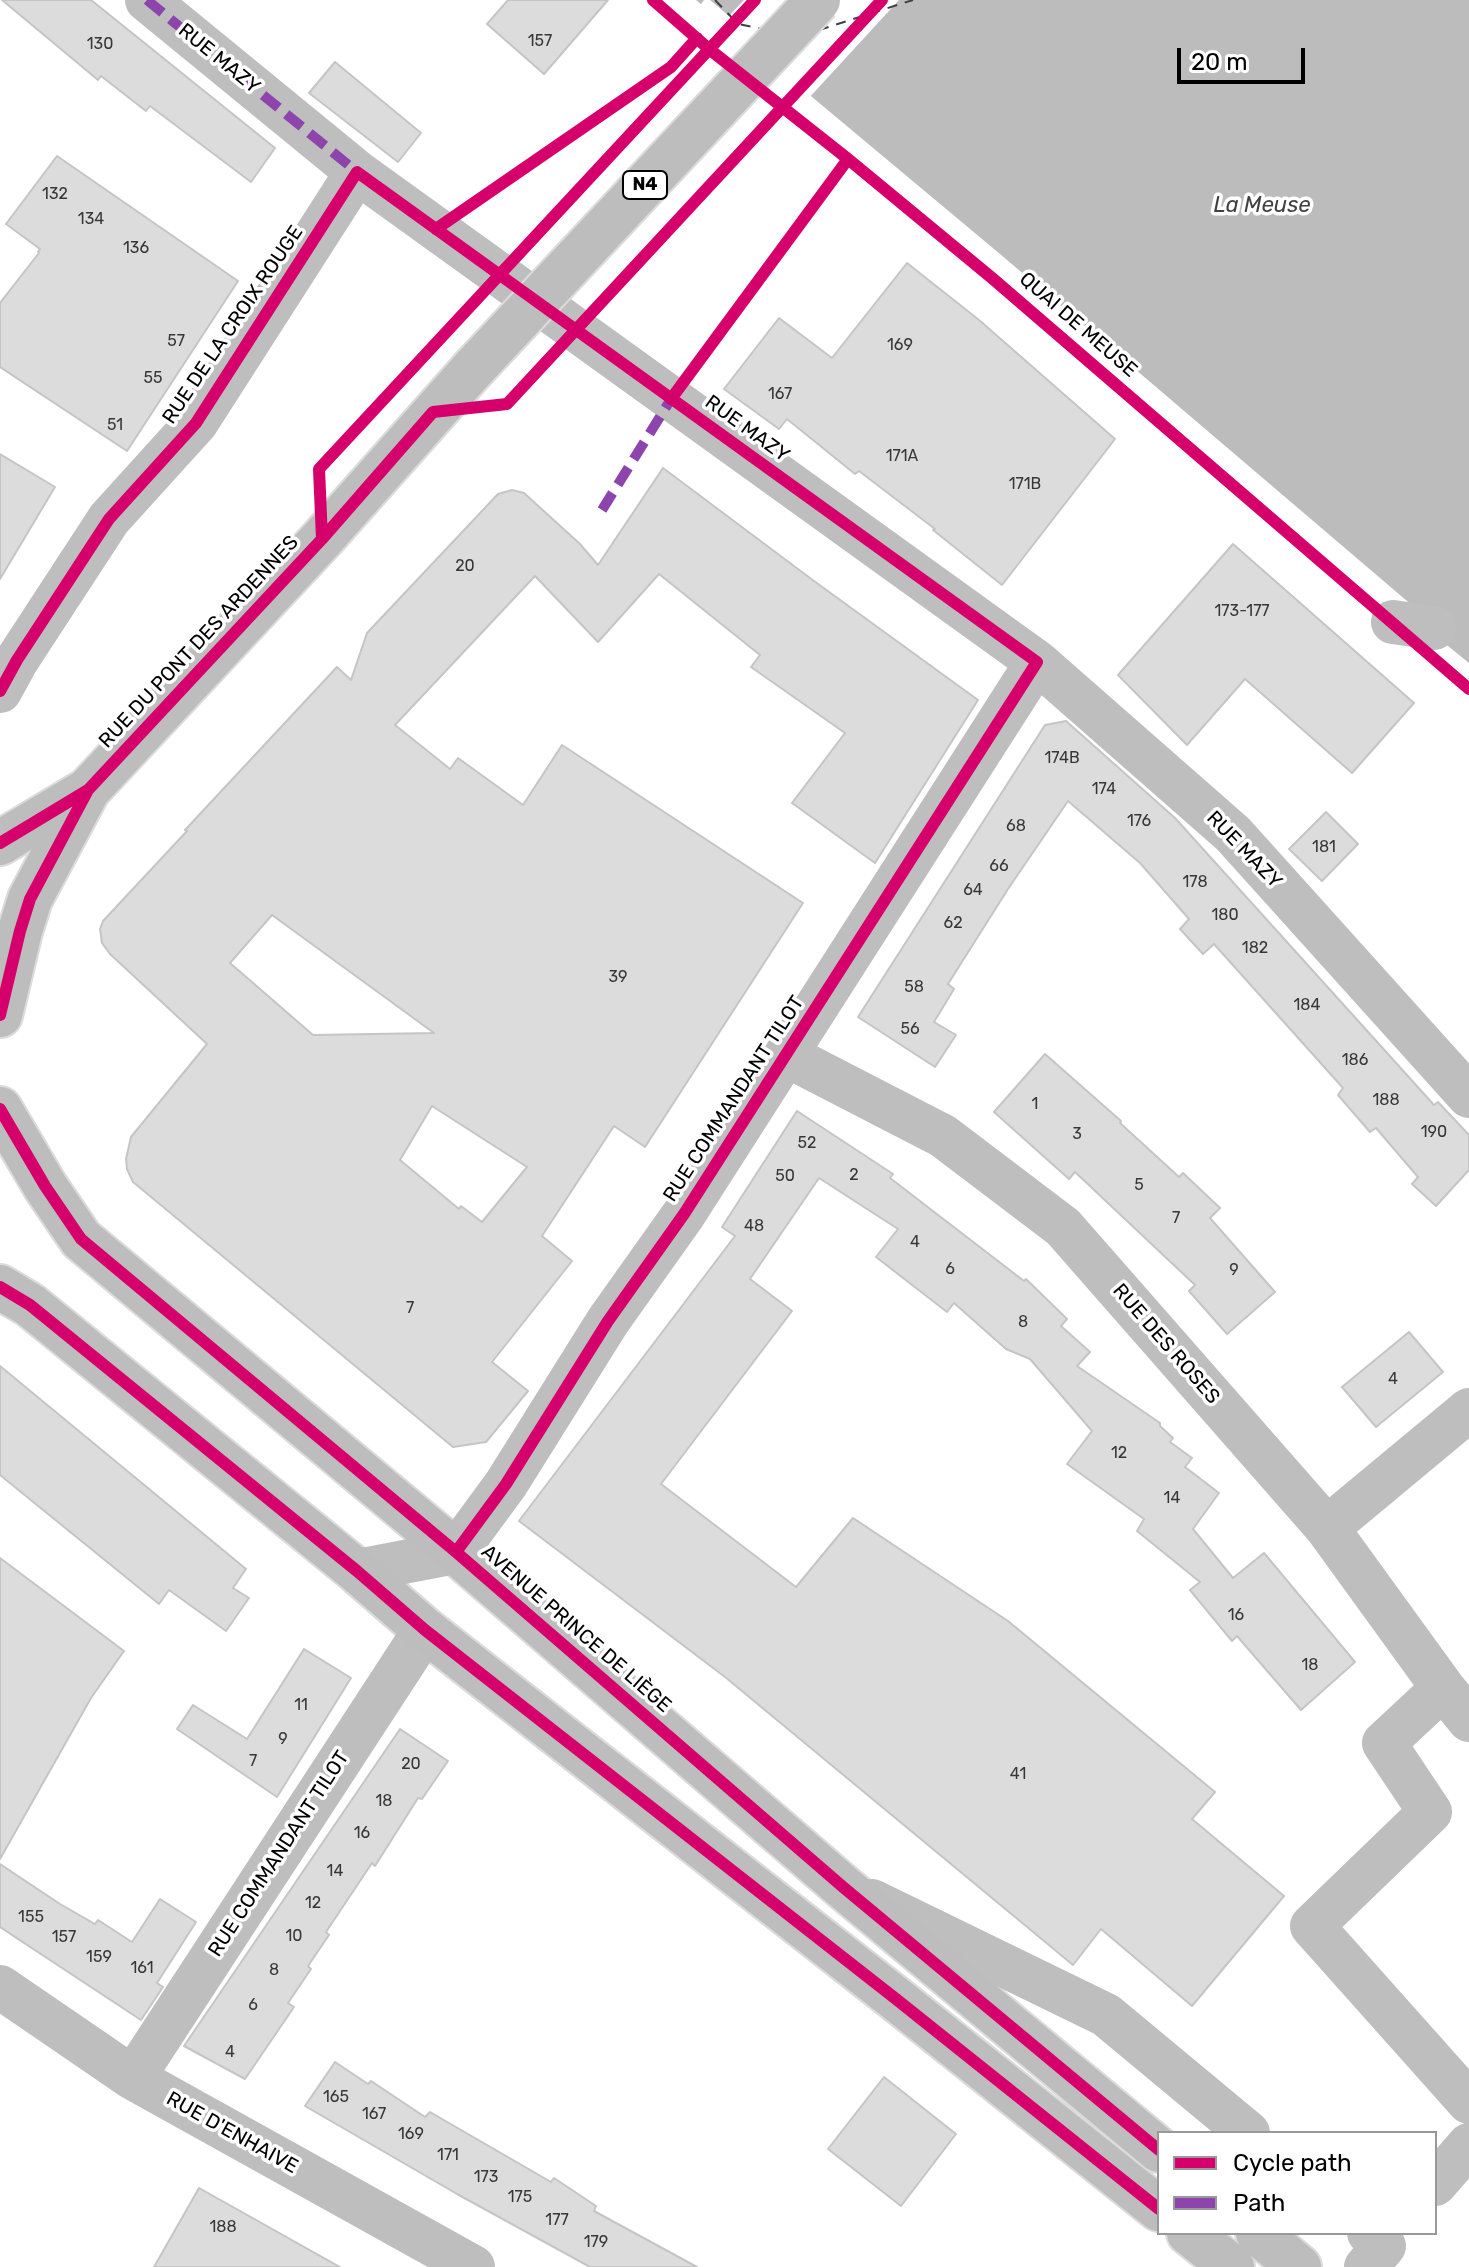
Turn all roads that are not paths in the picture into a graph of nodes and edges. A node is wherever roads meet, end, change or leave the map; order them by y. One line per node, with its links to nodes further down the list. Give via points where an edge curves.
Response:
1 (147, 0): 3 (street, RUE MAZY)
2 (818, 0): 6 (main road, RUE DU PONT DES ARDENNES / N4, bridge)
3 (357, 172): 4 (street, RUE MAZY); 5 (street, RUE DE LA CROIX ROUGE, via 196,423 109,519)
4 (1037, 662): 9 (street, RUE COMMANDANT TILOT); 10 (street, RUE MAZY, via 1233,834)
5 (0, 691)
6 (88, 790): 7 (main road, RUE DU PONT DES ARDENNES / N4); 8 (main road, RUE DU PONT DES ARDENNES / N4, via 30,899)
7 (0, 843)
8 (0, 1015)
9 (786, 1055): 14 (street, RUE DES ROSES, via 943,1136 1063,1227); 15 (street, RUE COMMANDANT TILOT, via 506,1484)
10 (1469, 1096)
11 (0, 1109): 15 (main road, AVENUE PRINCE DE LIÈGE, via 81,1239)
12 (0, 1287): 16 (main road, via 30,1305)
13 (1469, 1410): 14 (street)
14 (1327, 1528): 18 (street, RUE DES ROSES)
15 (456, 1552): 16 (street); 19 (main road, AVENUE PRINCE DE LIÈGE)
16 (357, 1571): 17 (main road)
17 (425, 1630): 21 (street, RUE COMMANDANT TILOT); 27 (main road)
18 (1456, 1704): 22 (street, via 1384,1743 1430,1812 1312,1926)
19 (843, 1887): 23 (street, via 1106,2015); 25 (main road, AVENUE PRINCE DE LIÈGE)
20 (0, 1987): 21 (street, RUE D'ENHAIVE)
21 (133, 2078): 30 (street, RUE D'ENHAIVE)
22 (1469, 2102)
23 (1246, 2131)
24 (1469, 2145): 26 (street)
25 (1157, 2148)
26 (1437, 2182)
27 (1157, 2207)
28 (1192, 2235): 31 (main road)
29 (1260, 2235): 32 (main road)
30 (473, 2267)
31 (1232, 2267)
32 (1299, 2267)

